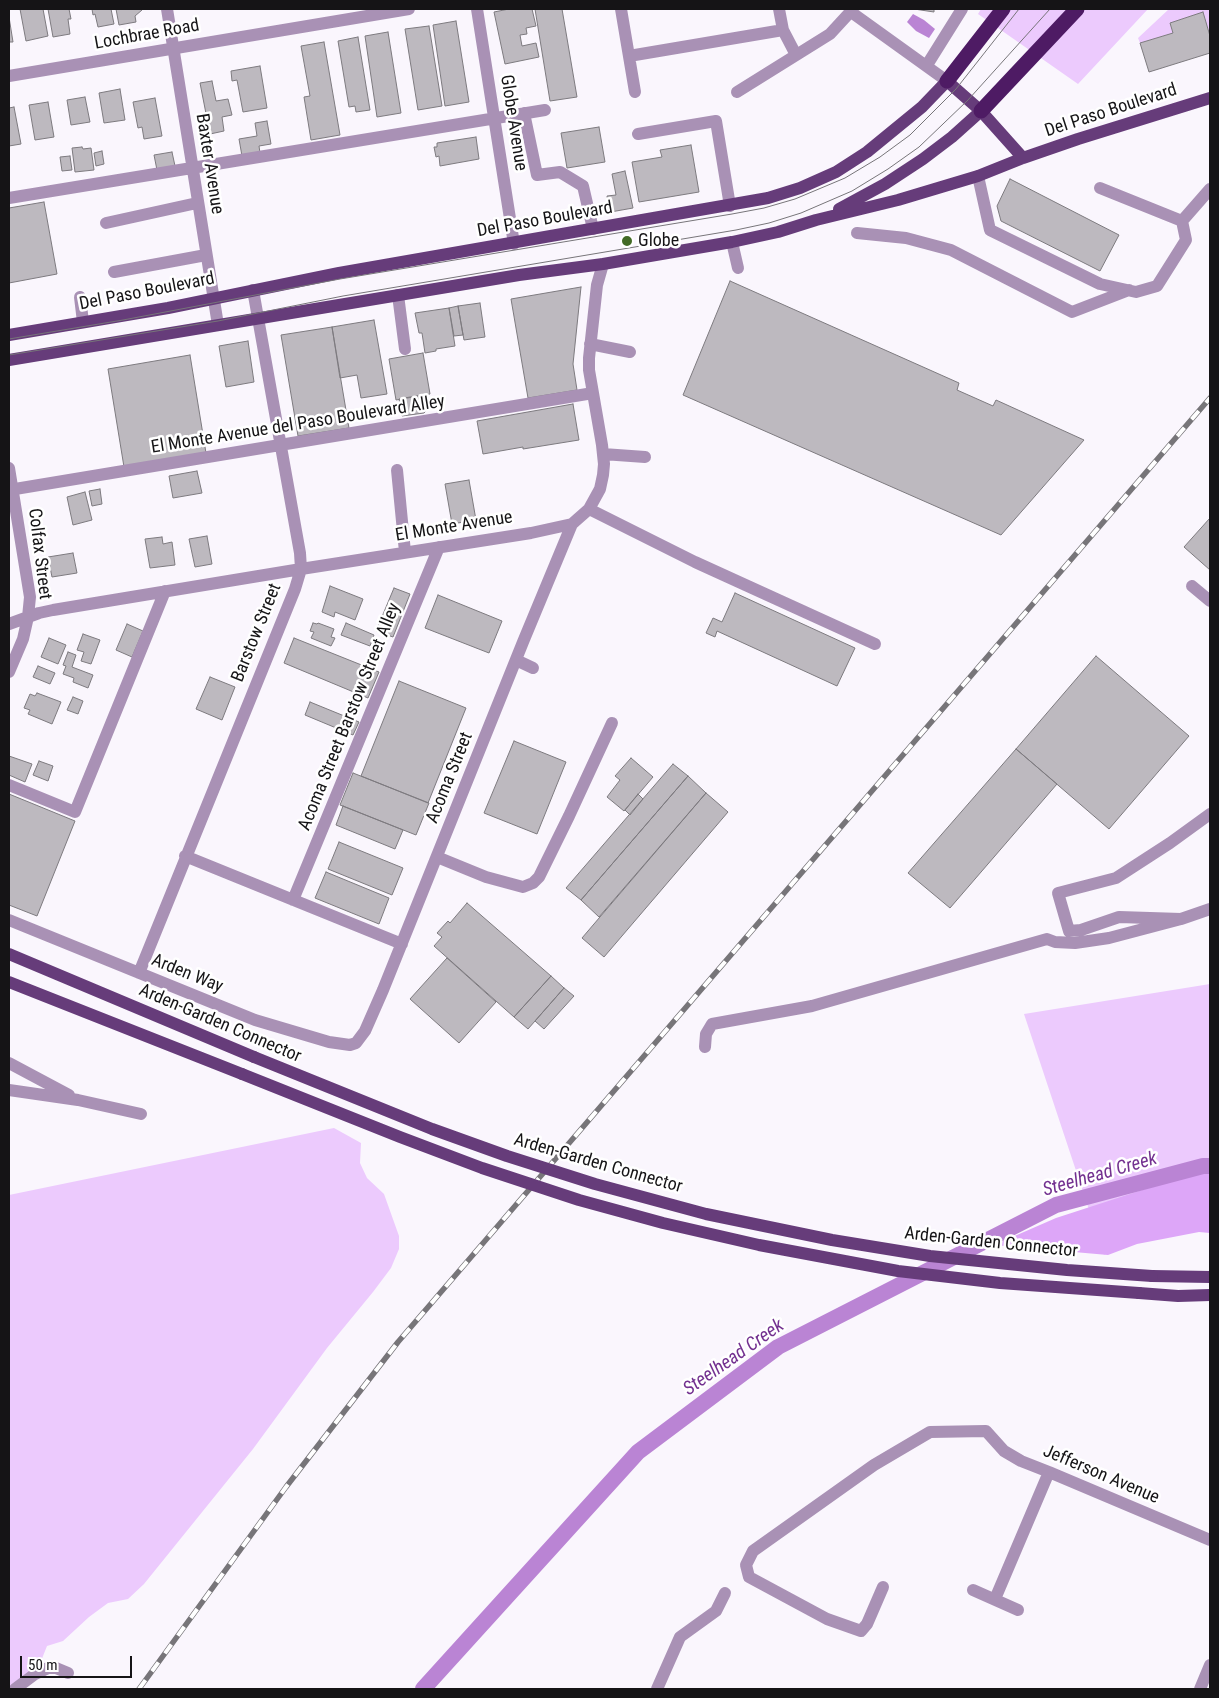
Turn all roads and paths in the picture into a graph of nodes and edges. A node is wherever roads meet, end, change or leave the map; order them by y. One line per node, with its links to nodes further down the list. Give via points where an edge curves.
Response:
1 (167, 9): 11 (street, Baxter Avenue)
2 (409, 9): 11 (street, Lochbrae Road)
3 (477, 9): 23 (street, Globe Avenue)
4 (621, 9): 13 (street)
5 (779, 9): 10 (street)
6 (962, 9): 14 (street)
7 (1002, 9): 16 (highway)
8 (1077, 9): 21 (highway)
9 (852, 10): 12 (street, via 830,34); 14 (street)
10 (783, 30): 12 (street); 13 (street)
11 (174, 48): 15 (street, Lochbrae Road); 26 (street, Baxter Avenue)
12 (796, 55): 18 (street)
13 (629, 56): 17 (street)
14 (927, 65): 16 (street)
15 (9, 76)
16 (947, 81): 21 (main road); 32 (main road, Del Paso Boulevard, via 897,128 836,172 800,188)
17 (635, 92)
18 (737, 92)
19 (1210, 98): 25 (main road, Del Paso Boulevard)
20 (545, 110): 22 (street)
21 (980, 111): 25 (main road); 33 (main road, via 922,159 884,184)
22 (524, 113): 23 (street); 36 (street, via 536,175 560,172 583,186)
23 (494, 118): 26 (street); 39 (street, Globe Avenue)
24 (638, 134): 32 (street, via 716,121)
25 (1023, 158): 27 (main road, Del Paso Boulevard)
26 (192, 168): 30 (street); 31 (street, Baxter Avenue)
27 (978, 176): 33 (main road, Del Paso Boulevard); 45 (street, via 990,230 1100,284)
28 (1100, 188): 34 (street)
29 (1210, 189): 34 (street)
30 (9, 198)
31 (197, 203): 35 (street); 40 (street, Baxter Avenue)
32 (730, 206): 36 (main road, Del Paso Boulevard)
33 (816, 220): 38 (main road, Del Paso Boulevard)
34 (1182, 221): 45 (street, via 1186,240 1157,286 1136,292)
35 (106, 223)
36 (593, 229): 39 (main road, Del Paso Boulevard)
37 (857, 233): 45 (street, via 906,238 951,250 1072,312)
38 (732, 242): 41 (main road, Del Paso Boulevard); 42 (street)
39 (514, 244): 44 (main road, Del Paso Boulevard)
40 (206, 255): 43 (street); 48 (street, Baxter Avenue)
41 (603, 264): 46 (main road, Del Paso Boulevard); 53 (street, via 597,285)
42 (738, 268)
43 (114, 272)
44 (253, 290): 48 (main road, Del Paso Boulevard); 49 (street, Barstow Street)
45 (1129, 290)
46 (398, 295): 49 (main road, Del Paso Boulevard); 54 (street)
47 (80, 296): 50 (street)
48 (214, 298): 50 (main road, Del Paso Boulevard); 51 (street, Baxter Avenue)
49 (258, 319): 51 (main road, Del Paso Boulevard); 58 (street, Barstow Street)
50 (83, 322): 52 (main road, Del Paso Boulevard)
51 (218, 325): 56 (main road, Del Paso Boulevard)
52 (9, 334)
53 (590, 344): 55 (street); 57 (street, via 589,370)
54 (405, 349)
55 (630, 352)
56 (9, 360)
57 (593, 393): 58 (street, El Monte Avenue del Paso Boulevard Alley); 59 (street)
58 (282, 445): 63 (street, El Monte Avenue del Paso Boulevard Alley); 68 (street, Barstow Street)
59 (602, 454): 60 (street); 64 (street, via 604,475)
60 (645, 457)
61 (9, 468): 63 (street, Colfax Street)
62 (397, 470): 67 (street)
63 (10, 490): 72 (street, Colfax Street, via 29,584)
64 (589, 509): 65 (street, El Monte Avenue); 74 (street, via 695,562)
65 (572, 524): 66 (street, El Monte Avenue); 75 (street, Acoma Street)
66 (439, 547): 67 (street, El Monte Avenue); 83 (street, Acoma Street Barstow Street Alley)
67 (406, 552): 68 (street, El Monte Avenue)
68 (301, 569): 70 (street, El Monte Avenue); 81 (street, Barstow Street)
69 (1192, 586): 71 (street)
70 (165, 592): 72 (street, El Monte Avenue); 79 (street, via 75,812)
71 (1210, 601)
72 (28, 617): 73 (street, El Monte Avenue); 76 (street, Colfax Street)
73 (9, 624)
74 (875, 644)
75 (516, 660): 77 (street); 82 (street, Acoma Street)
76 (10, 664)
77 (533, 668)
78 (612, 722): 82 (street, via 533,884 523,887 486,877)
79 (9, 785)
80 (1210, 814): 85 (street, via 1116,878 1058,893 1069,931 1119,917)
81 (185, 856): 83 (street); 89 (street, Barstow Street)
82 (437, 857): 87 (street, Acoma Street)
83 (293, 900): 87 (street)
84 (1210, 909): 85 (street)
85 (1181, 919): 92 (street, via 1109,938 1075,943 1047,939 812,1006 712,1024 706,1034)
86 (9, 920): 89 (street, Arden Way)
87 (402, 944): 91 (street, Acoma Street, via 370,1022)
88 (9, 954): 97 (main road, Arden-Garden Connector, bridge, via 423,1126 595,1184 706,1214 930,1256 1038,1268)
89 (138, 973): 91 (street, Arden Way, via 275,1027 329,1042)
90 (9, 982): 98 (main road, Arden-Garden Connector, bridge, via 482,1168 579,1200 688,1229 898,1271 1019,1285 1178,1296)
91 (356, 1043)
92 (705, 1047)
93 (9, 1063): 95 (street)
94 (9, 1090): 95 (street)
95 (78, 1100): 96 (street)
96 (141, 1114)
97 (1210, 1277)
98 (1210, 1295)
99 (1049, 1472): 100 (street, Jefferson Avenue); 101 (street, Jefferson Avenue, via 1004,1451 986,1430 930,1432 874,1465 753,1551 746,1565 749,1577 827,1619 861,1632); 104 (street)
100 (1210, 1540)
101 (883, 1587)
102 (973, 1590): 104 (street)
103 (725, 1593): 109 (street, via 716,1611 680,1638)
104 (996, 1599): 105 (street)
105 (1018, 1610)
106 (1210, 1665): 110 (street)
107 (68, 1673): 108 (street, via 48,1668)
108 (14, 1689)
109 (657, 1689)
110 (1200, 1689)

